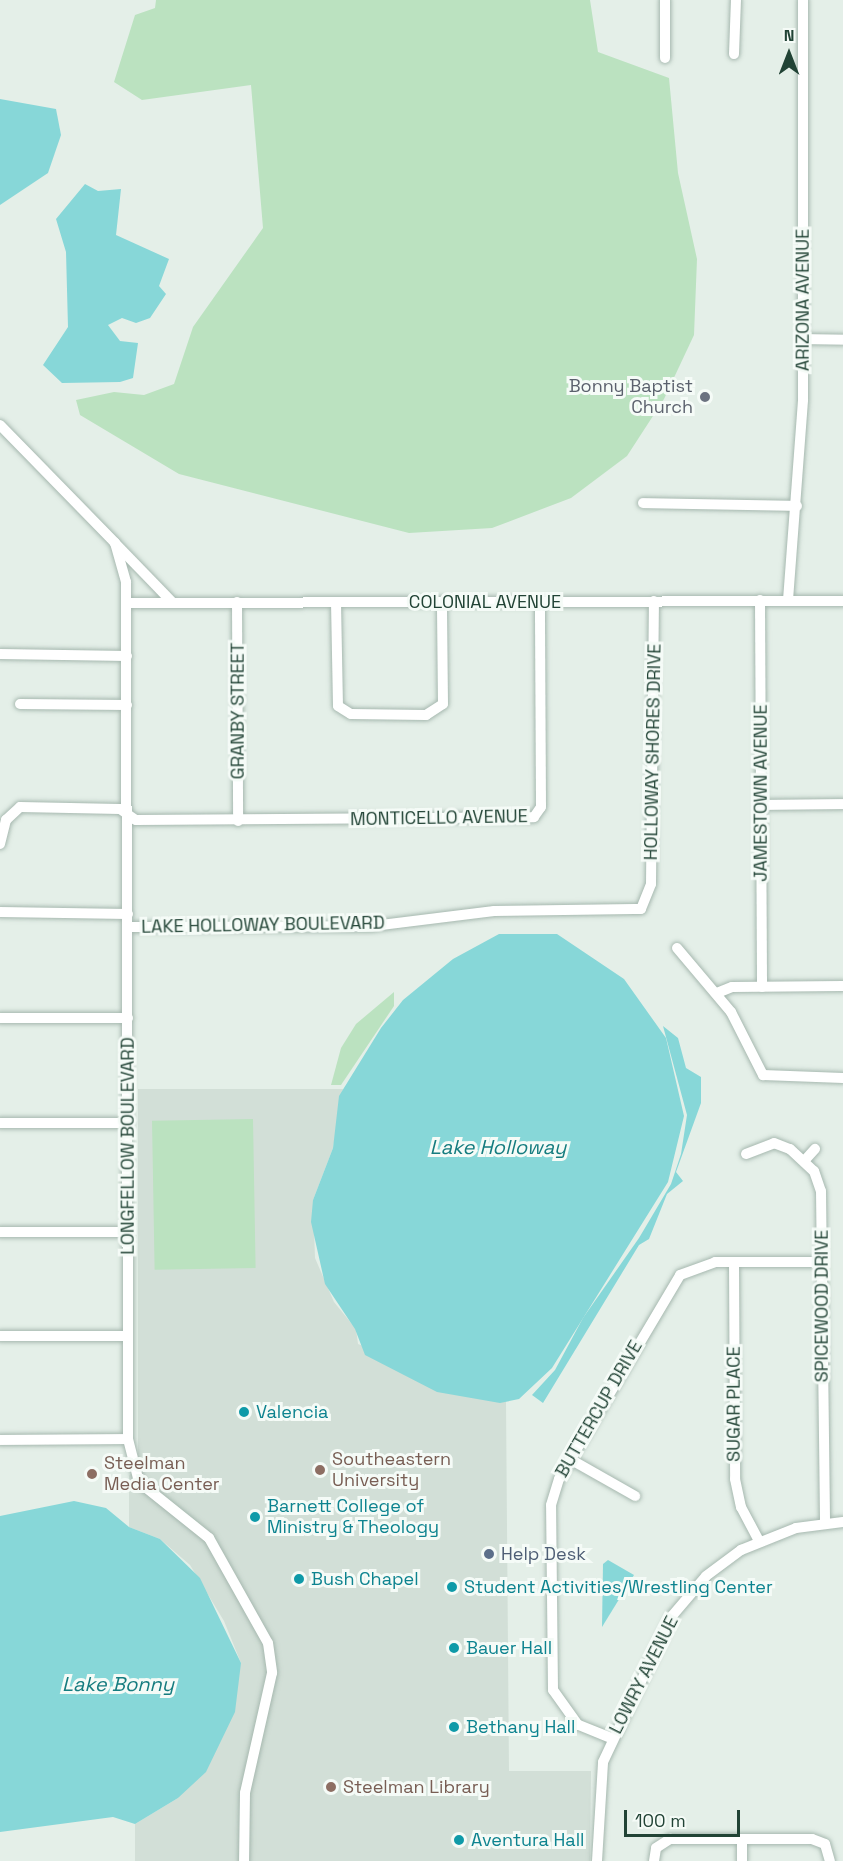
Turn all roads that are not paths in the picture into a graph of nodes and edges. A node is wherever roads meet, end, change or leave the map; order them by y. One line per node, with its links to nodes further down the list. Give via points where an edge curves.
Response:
1 (664, 0): 5 (street)
2 (736, 0): 4 (street)
3 (803, 0): 6 (street, ARIZONA AVENUE)
4 (734, 54)
5 (665, 58)
6 (804, 339): 7 (street); 10 (street, ARIZONA AVENUE)
7 (843, 340)
8 (0, 425): 11 (street)
9 (644, 503): 10 (street)
10 (797, 506): 13 (street, ARIZONA AVENUE)
11 (115, 543): 16 (street); 21 (street, LONGFELLOW BOULEVARD)
12 (760, 600): 13 (street, COLONIAL AVENUE); 14 (street, COLONIAL AVENUE); 27 (street, JAMESTOWN AVENUE)
13 (788, 600): 15 (street, COLONIAL AVENUE)
14 (654, 601): 20 (street, COLONIAL AVENUE); 31 (street, HOLLOWAY SHORES DRIVE)
15 (843, 601)
16 (172, 602): 17 (street, COLONIAL AVENUE); 21 (street, COLONIAL AVENUE)
17 (237, 602): 18 (street, COLONIAL AVENUE); 29 (street, GRANBY STREET)
18 (336, 602): 19 (street, COLONIAL AVENUE); 19 (street, via 338,706 351,714 426,715 443,704)
19 (442, 602): 20 (street, COLONIAL AVENUE)
20 (540, 602): 29 (street, MONTICELLO AVENUE, via 541,807 534,817)
21 (128, 603): 23 (street, LONGFELLOW BOULEVARD)
22 (0, 654): 23 (street)
23 (127, 656): 25 (street, LONGFELLOW BOULEVARD)
24 (20, 704): 25 (street)
25 (127, 705): 28 (street, LONGFELLOW BOULEVARD)
26 (843, 804): 27 (street)
27 (761, 805): 37 (street, JAMESTOWN AVENUE)
28 (128, 814): 29 (street, MONTICELLO AVENUE, via 136,820); 30 (street, MONTICELLO AVENUE, via 120,809 20,807 6,820); 33 (street, LONGFELLOW BOULEVARD)
29 (238, 821)
30 (0, 844)
31 (648, 903): 34 (street, LAKE HOLLOWAY BOULEVARD, via 632,911 494,911 373,926)
32 (0, 912): 33 (street)
33 (128, 914): 34 (street, LONGFELLOW BOULEVARD)
34 (128, 927): 40 (street, LONGFELLOW BOULEVARD)
35 (677, 948): 38 (street)
36 (843, 986): 37 (street)
37 (762, 987): 38 (street, via 732,987)
38 (717, 993): 41 (street, via 743,1030 764,1075)
39 (0, 1018): 40 (street)
40 (128, 1018): 43 (street, LONGFELLOW BOULEVARD)
41 (843, 1078)
42 (0, 1123): 43 (street)
43 (128, 1123): 48 (street, LONGFELLOW BOULEVARD)
44 (815, 1149): 46 (street)
45 (746, 1154): 46 (street, via 774,1143)
46 (805, 1160): 50 (street, SPICEWOOD DRIVE, via 821,1191)
47 (0, 1232): 48 (street)
48 (128, 1232): 52 (street, LONGFELLOW BOULEVARD)
49 (734, 1262): 50 (street, BUTTERCUP DRIVE); 55 (street, BUTTERCUP DRIVE, via 704,1264 671,1283); 59 (street, SUGAR PLACE, via 735,1479 741,1507)
50 (821, 1262): 58 (street, SPICEWOOD DRIVE)
51 (0, 1336): 52 (street)
52 (128, 1336): 53 (street, LONGFELLOW BOULEVARD)
53 (128, 1439): 54 (street); 62 (street, LONGFELLOW BOULEVARD, via 139,1482 209,1538 268,1643 272,1673 245,1793)
54 (0, 1440)
55 (570, 1459): 56 (street); 60 (street, BUTTERCUP DRIVE, via 551,1505 553,1690 578,1725)
56 (635, 1496)
57 (843, 1522): 58 (street, LOWRY AVENUE)
58 (825, 1523): 59 (street, LOWRY AVENUE)
59 (759, 1541): 60 (street, LOWRY AVENUE, via 722,1562 689,1593 663,1632)
60 (611, 1738): 63 (street, LOWRY AVENUE, via 599,1779)
61 (742, 1840): 64 (street, via 670,1839 656,1848); 65 (street); 66 (street, via 825,1844)
62 (244, 1861)
63 (597, 1861)
64 (654, 1861)
65 (742, 1861)
66 (830, 1861)

